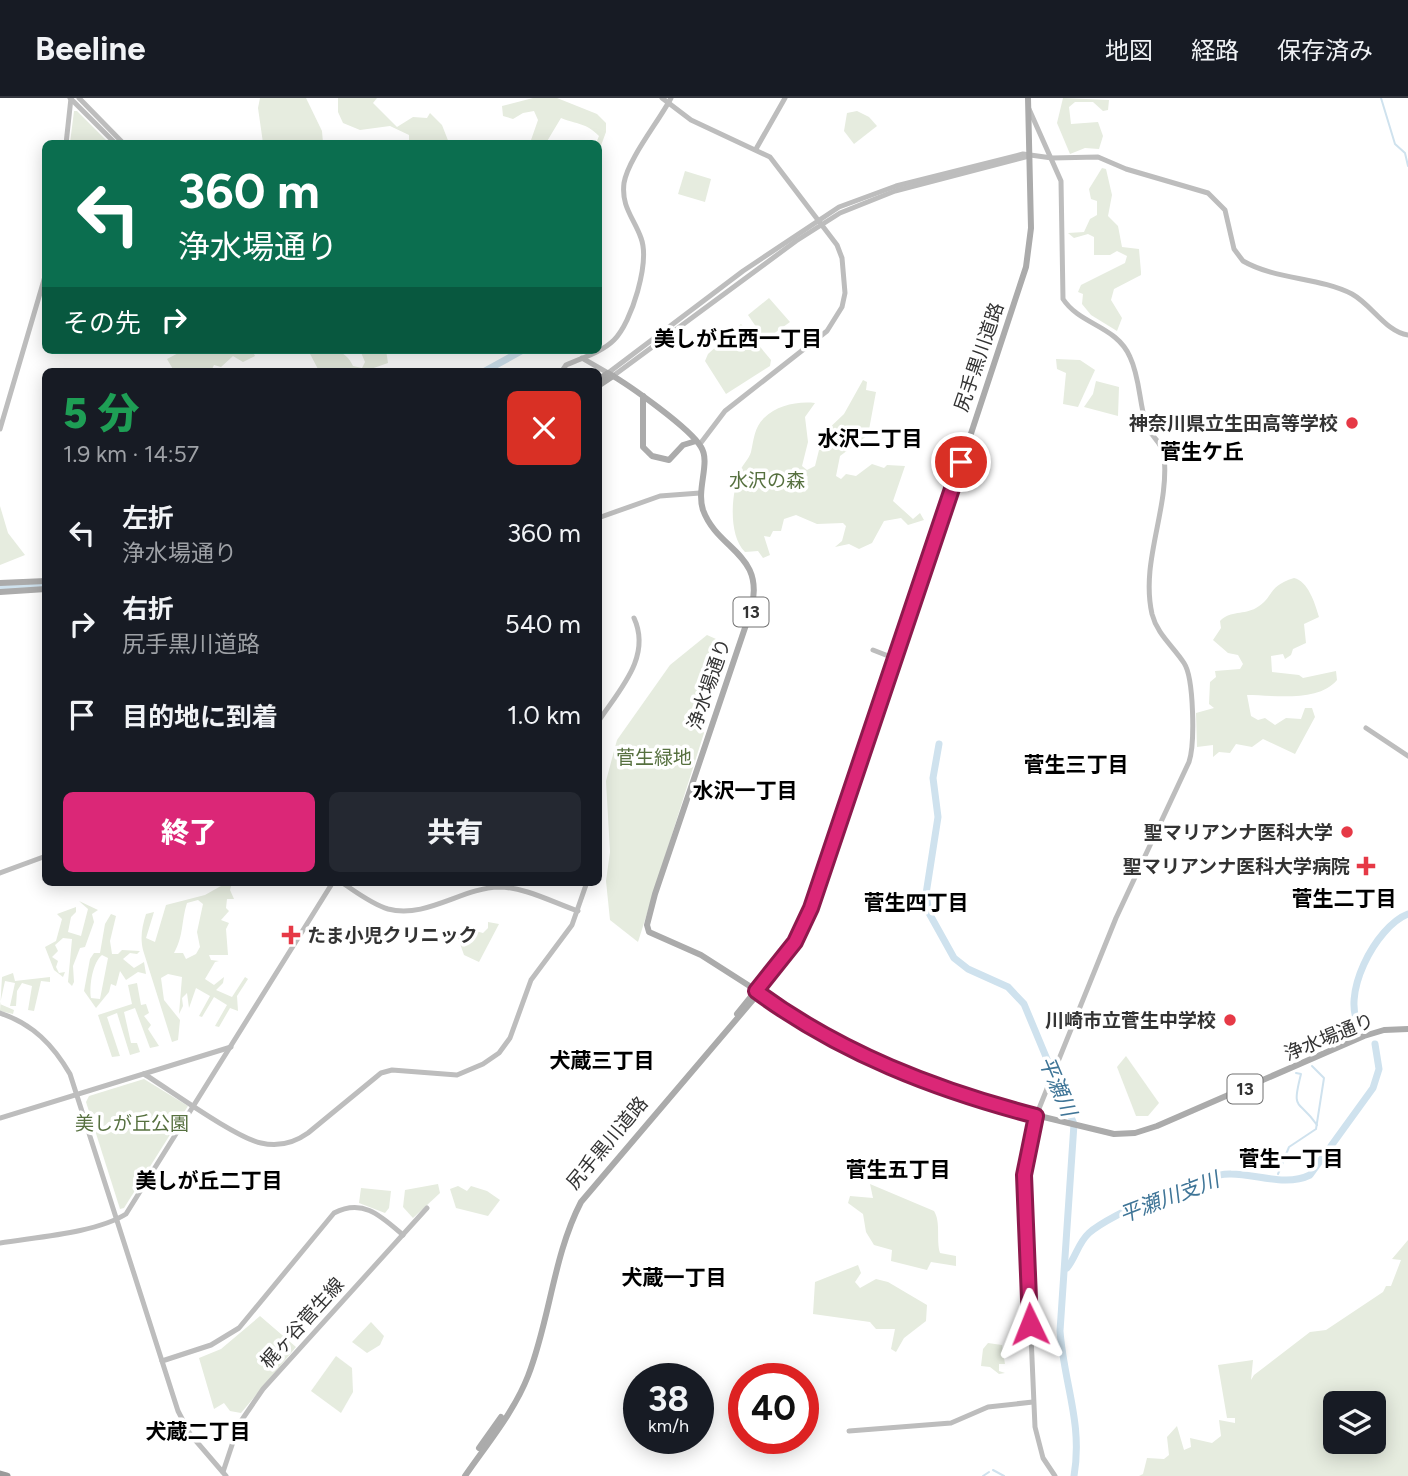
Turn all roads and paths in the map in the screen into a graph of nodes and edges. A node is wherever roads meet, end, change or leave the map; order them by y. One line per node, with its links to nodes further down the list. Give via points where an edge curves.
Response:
1 (70, 98): 7 (street); 8 (street)
2 (79, 98): 9 (street)
3 (662, 98): 5 (street)
4 (785, 98): 10 (street)
5 (670, 101): 10 (street, via 691,120); 16 (street, via 624,183 626,210 642,242 640,282 617,337)
6 (1028, 102): 11 (main road, 尻手黒川道路); 12 (street)
7 (66, 140)
8 (112, 140)
9 (120, 140)
10 (756, 149): 13 (street, via 778,165)
11 (1029, 156): 12 (street); 13 (street, via 895,191); 36 (main road, 尻手黒川道路, via 1031,235 1026,267)
12 (1052, 158): 15 (street, via 1098,156 1208,194 1225,209 1234,249 1243,261 1342,290 1366,303 1396,332); 53 (street, via 1063,196 1063,299 1127,350 1146,425 1164,453 1150,606 1156,625 1186,665 1192,742 1189,762 1116,918)
13 (819, 221): 22 (street); 27 (street, via 842,258 845,293 835,319 820,340 719,416)
14 (42, 286): 26 (street)
15 (1408, 335)
16 (602, 349)
17 (591, 354): 18 (street)
18 (582, 358): 19 (street); 20 (street)
19 (564, 368)
20 (599, 368)
21 (602, 370): 22 (street)
22 (611, 375): 23 (main road); 24 (main road); 25 (main road)
23 (602, 378)
24 (602, 383)
25 (643, 396): 27 (main road); 27 (main road, via 643,447 647,452 670,460 683,445)
26 (0, 429)
27 (698, 442): 28 (main road, via 705,462)
28 (700, 493): 29 (street, via 660,496); 46 (main road, 浄水場通り / 13, via 706,515 750,568 755,593 647,925 649,932 687,948)
29 (602, 517)
30 (42, 581): 31 (main road)
31 (0, 583)
32 (42, 589): 33 (main road)
33 (0, 592)
34 (634, 618): 37 (street, via 641,637 639,655)
35 (873, 650): 36 (street)
36 (895, 659): 46 (main road, 尻手黒川道路, via 803,926)
37 (602, 715)
38 (1366, 728): 39 (street)
39 (1408, 756)
40 (42, 857): 41 (street)
41 (0, 873)
42 (331, 886): 49 (street)
43 (347, 886): 45 (street, via 377,905 395,910 502,887)
44 (586, 886): 45 (street)
45 (578, 911): 52 (street, via 568,933 531,981 510,1038 483,1065 449,1076 381,1073 308,1133 284,1144 248,1138)
46 (758, 992): 53 (main road, 浄水場通り / 13, via 853,1052 962,1096); 65 (main road, 尻手黒川道路, via 574,1208 520,1387)
47 (2, 1014): 51 (street, via 49,1043)
48 (1408, 1029): 53 (main road, 浄水場通り / 13, via 1364,1037 1147,1130 1114,1134)
49 (231, 1046): 50 (street); 52 (street)
50 (144, 1074): 51 (street); 52 (street)
51 (77, 1094): 54 (street); 56 (street)
52 (195, 1106): 56 (street, via 126,1214)
53 (1036, 1116): 60 (street, via 1024,1175)
54 (0, 1118)
55 (427, 1208): 57 (street, 梶ヶ谷菅生線)
56 (117, 1219): 58 (street); 59 (street)
57 (403, 1235): 59 (street, via 365,1208 334,1213 239,1328 211,1345); 63 (street, 梶ヶ谷菅生線, via 263,1389 239,1424)
58 (0, 1243)
59 (162, 1361): 63 (street, via 183,1422)
60 (1034, 1402): 61 (street, via 988,1407 951,1423); 66 (street, via 1038,1445)
61 (849, 1431)
62 (0, 1474): 64 (highway)
63 (224, 1474)
64 (7, 1476)
65 (462, 1476)
66 (1055, 1476)

